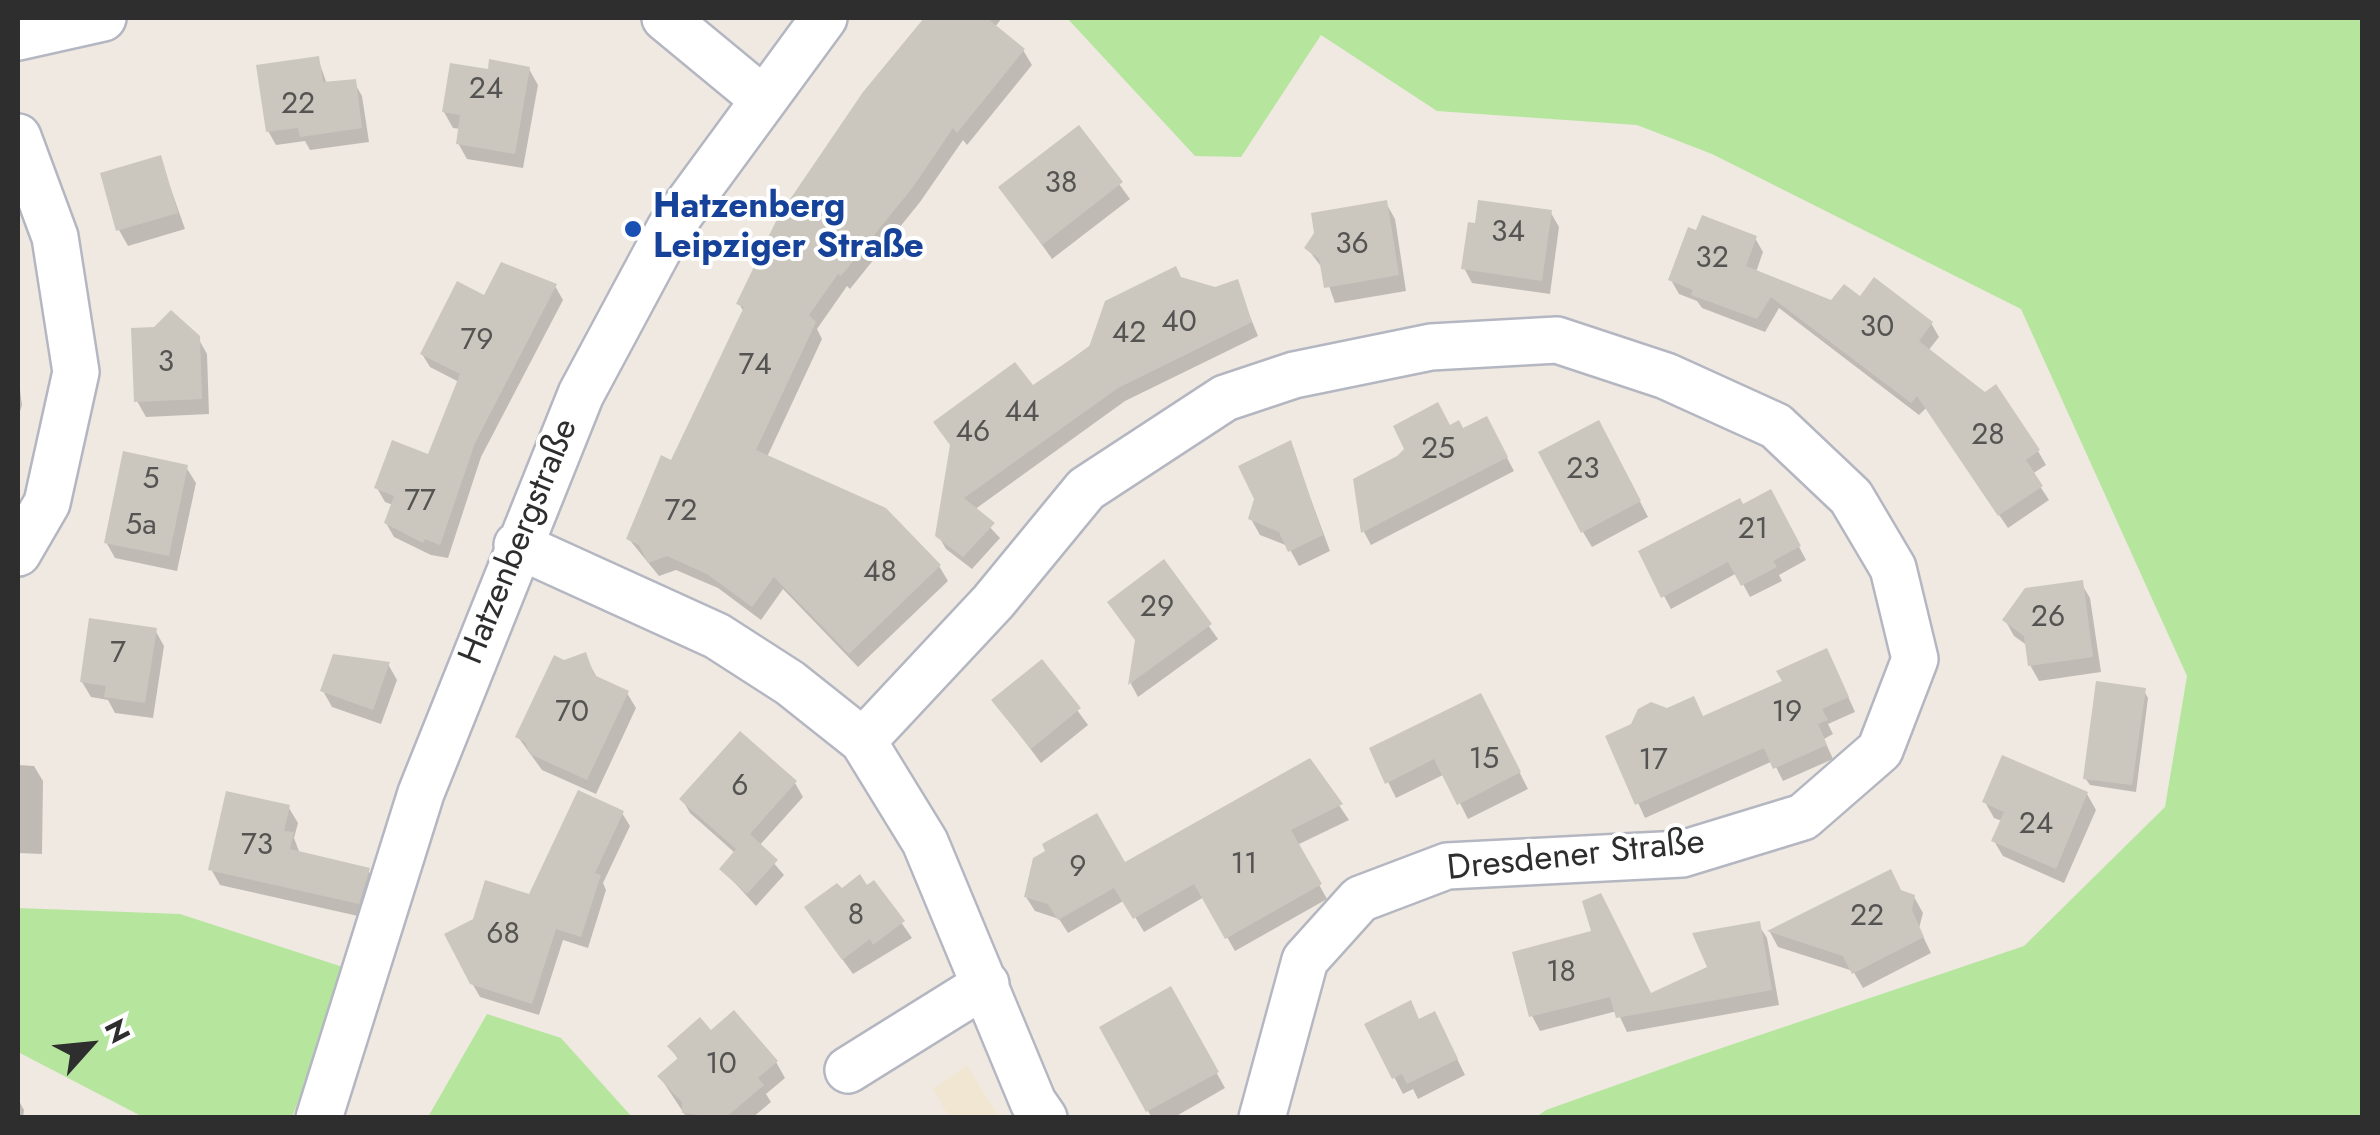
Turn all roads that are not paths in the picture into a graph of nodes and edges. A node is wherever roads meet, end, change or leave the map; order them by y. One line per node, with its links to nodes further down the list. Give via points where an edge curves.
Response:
1 (102, 18): 4 (street)
2 (665, 18): 5 (street)
3 (824, 18): 5 (street, Hatzenbergstraße)
4 (18, 36)
5 (763, 99): 7 (street, Hatzenbergstraße, via 670,228 581,394)
6 (18, 136): 8 (street, via 55,237 76,372 47,503)
7 (517, 545): 9 (street, via 717,636); 12 (street, Hatzenbergstraße, via 420,793)
8 (18, 553)
9 (864, 741): 10 (street, via 925,842); 14 (street, Dresdener Straße, via 1086,489 1225,398 1294,375 1432,347 1558,340 1666,376 1776,426 1851,497 1892,568 1914,659 1880,750 1804,817 1682,854 1447,866 1360,899 1305,960)
10 (986, 984): 11 (street); 13 (street)
11 (848, 1070)
12 (320, 1118)
13 (1044, 1118)
14 (1262, 1118)

